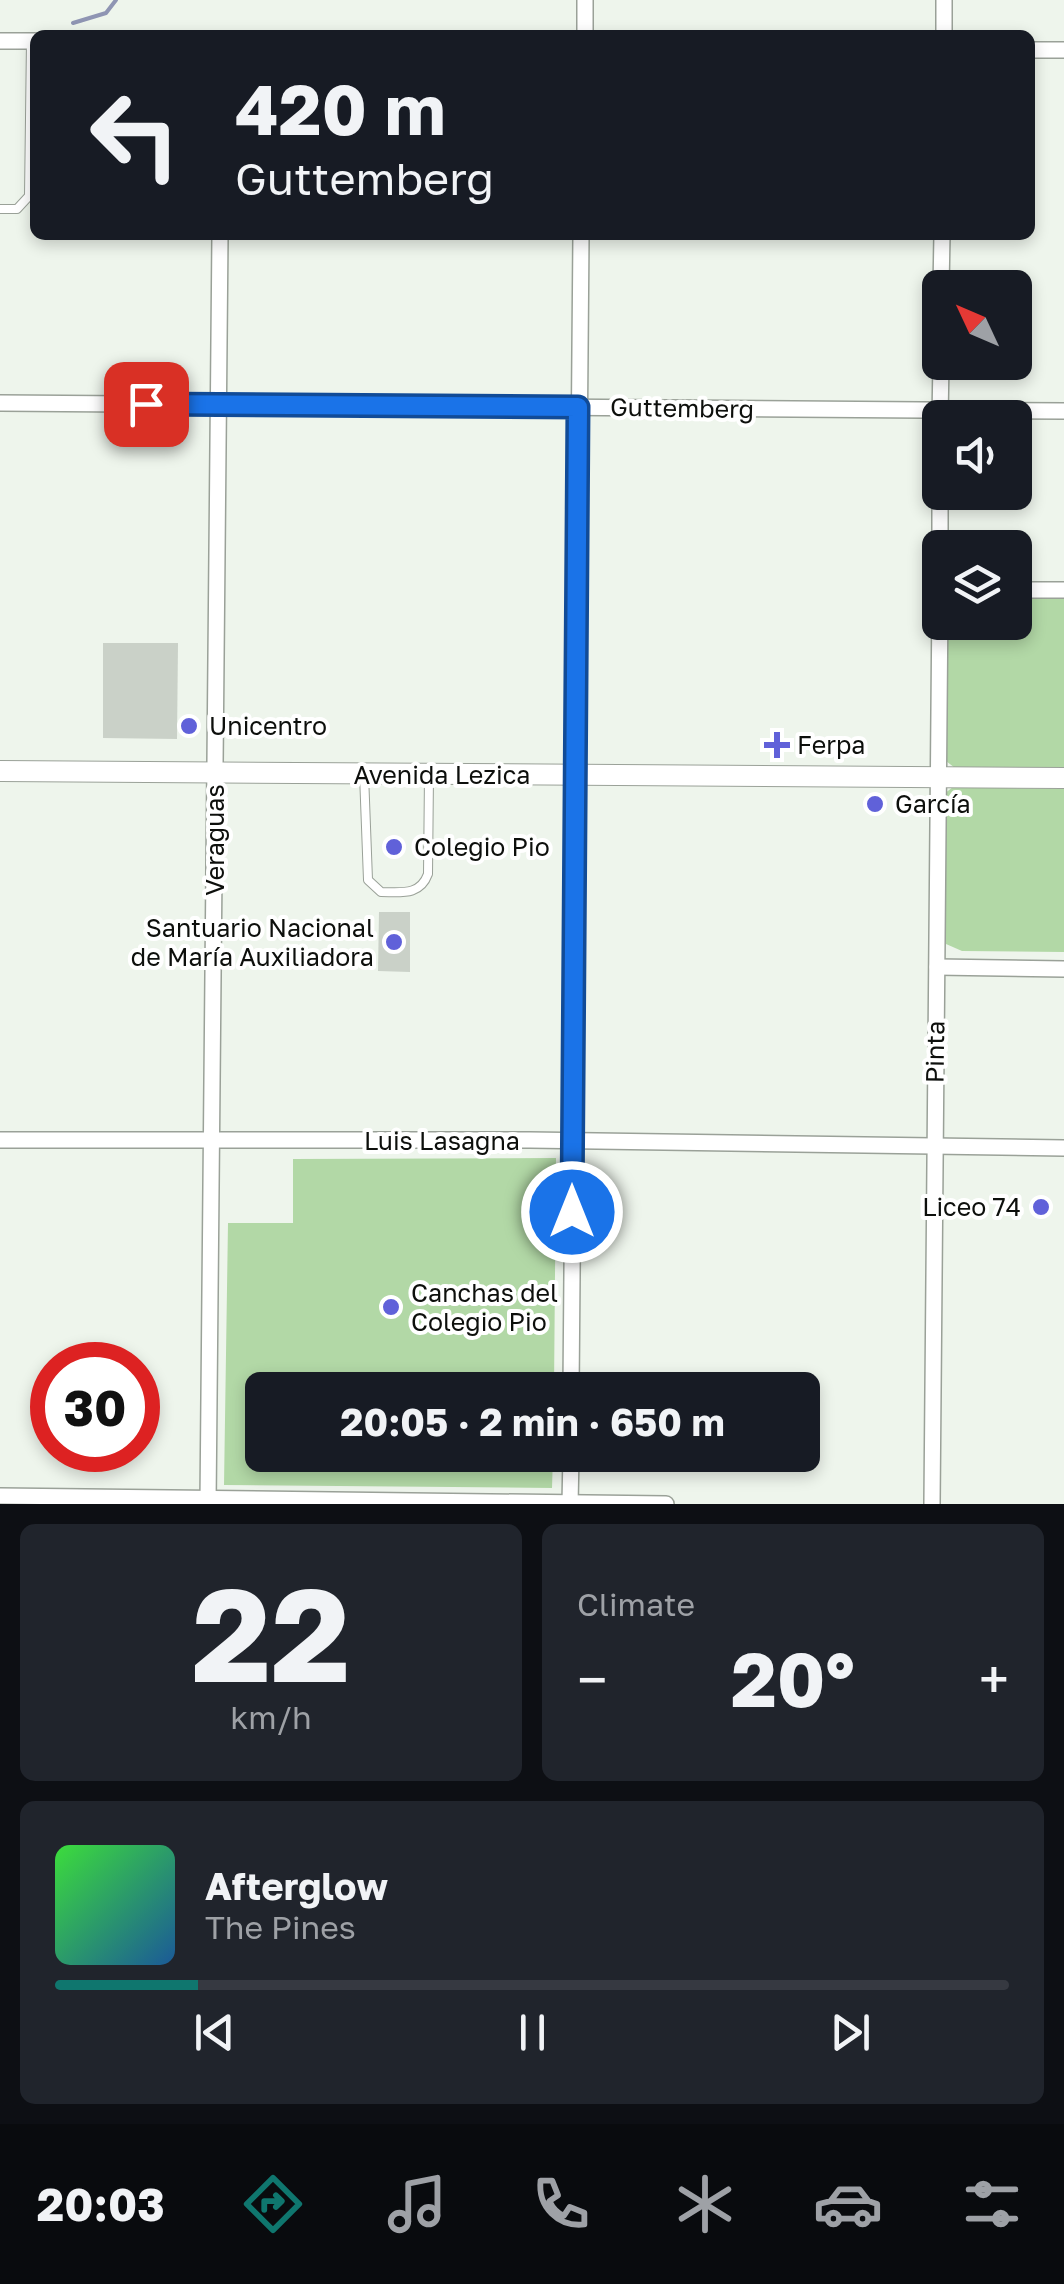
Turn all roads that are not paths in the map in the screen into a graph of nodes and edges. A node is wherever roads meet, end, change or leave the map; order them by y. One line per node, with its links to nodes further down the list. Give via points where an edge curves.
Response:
1 (584, 0): 3 (street)
2 (944, 0): 4 (street)
3 (584, 30)
4 (944, 30)
5 (0, 41): 6 (street)
6 (30, 41)
7 (1035, 50): 8 (street)
8 (1064, 50)
9 (30, 157): 10 (lane, via 29,196 17,209)
10 (0, 208)
11 (220, 240): 16 (street, Veraguas)
12 (581, 240): 17 (street)
13 (942, 240): 14 (street)
14 (941, 270)
15 (0, 403): 16 (street, Guttemberg)
16 (220, 405): 17 (street, Guttemberg); 25 (street, Veraguas)
17 (578, 407): 20 (street, Guttemberg); 28 (street)
18 (1064, 411): 19 (street, Guttemberg)
19 (1032, 412)
20 (922, 414)
21 (1032, 590): 22 (street)
22 (1064, 590)
23 (940, 640): 29 (street, Pinta)
24 (0, 771): 25 (street, Avenida Lezica)
25 (215, 773): 26 (street, Avenida Lezica); 34 (street, Veraguas)
26 (364, 774): 27 (street, Avenida Lezica); 27 (lane, via 368,880 381,892 415,892 424,885)
27 (429, 775): 28 (street, Avenida Lezica)
28 (577, 776): 29 (street, Avenida Lezica); 35 (street)
29 (938, 776): 30 (street, Avenida Lezica); 31 (street, Pinta)
30 (1064, 778)
31 (937, 967): 32 (street); 36 (street, Pinta)
32 (1064, 969)
33 (0, 1140): 34 (street, Luis Lasagna)
34 (212, 1142): 35 (street, Luis Lasagna); 41 (street, Veraguas)
35 (572, 1142): 36 (street, Luis Lasagna); 38 (street)
36 (934, 1147): 37 (street, Luis Lasagna); 44 (street, Pinta)
37 (1064, 1148)
38 (571, 1372)
39 (571, 1472): 42 (street)
40 (0, 1496): 41 (street)
41 (209, 1500): 42 (street)
42 (570, 1503): 43 (street)
43 (666, 1504)
44 (932, 1504)

